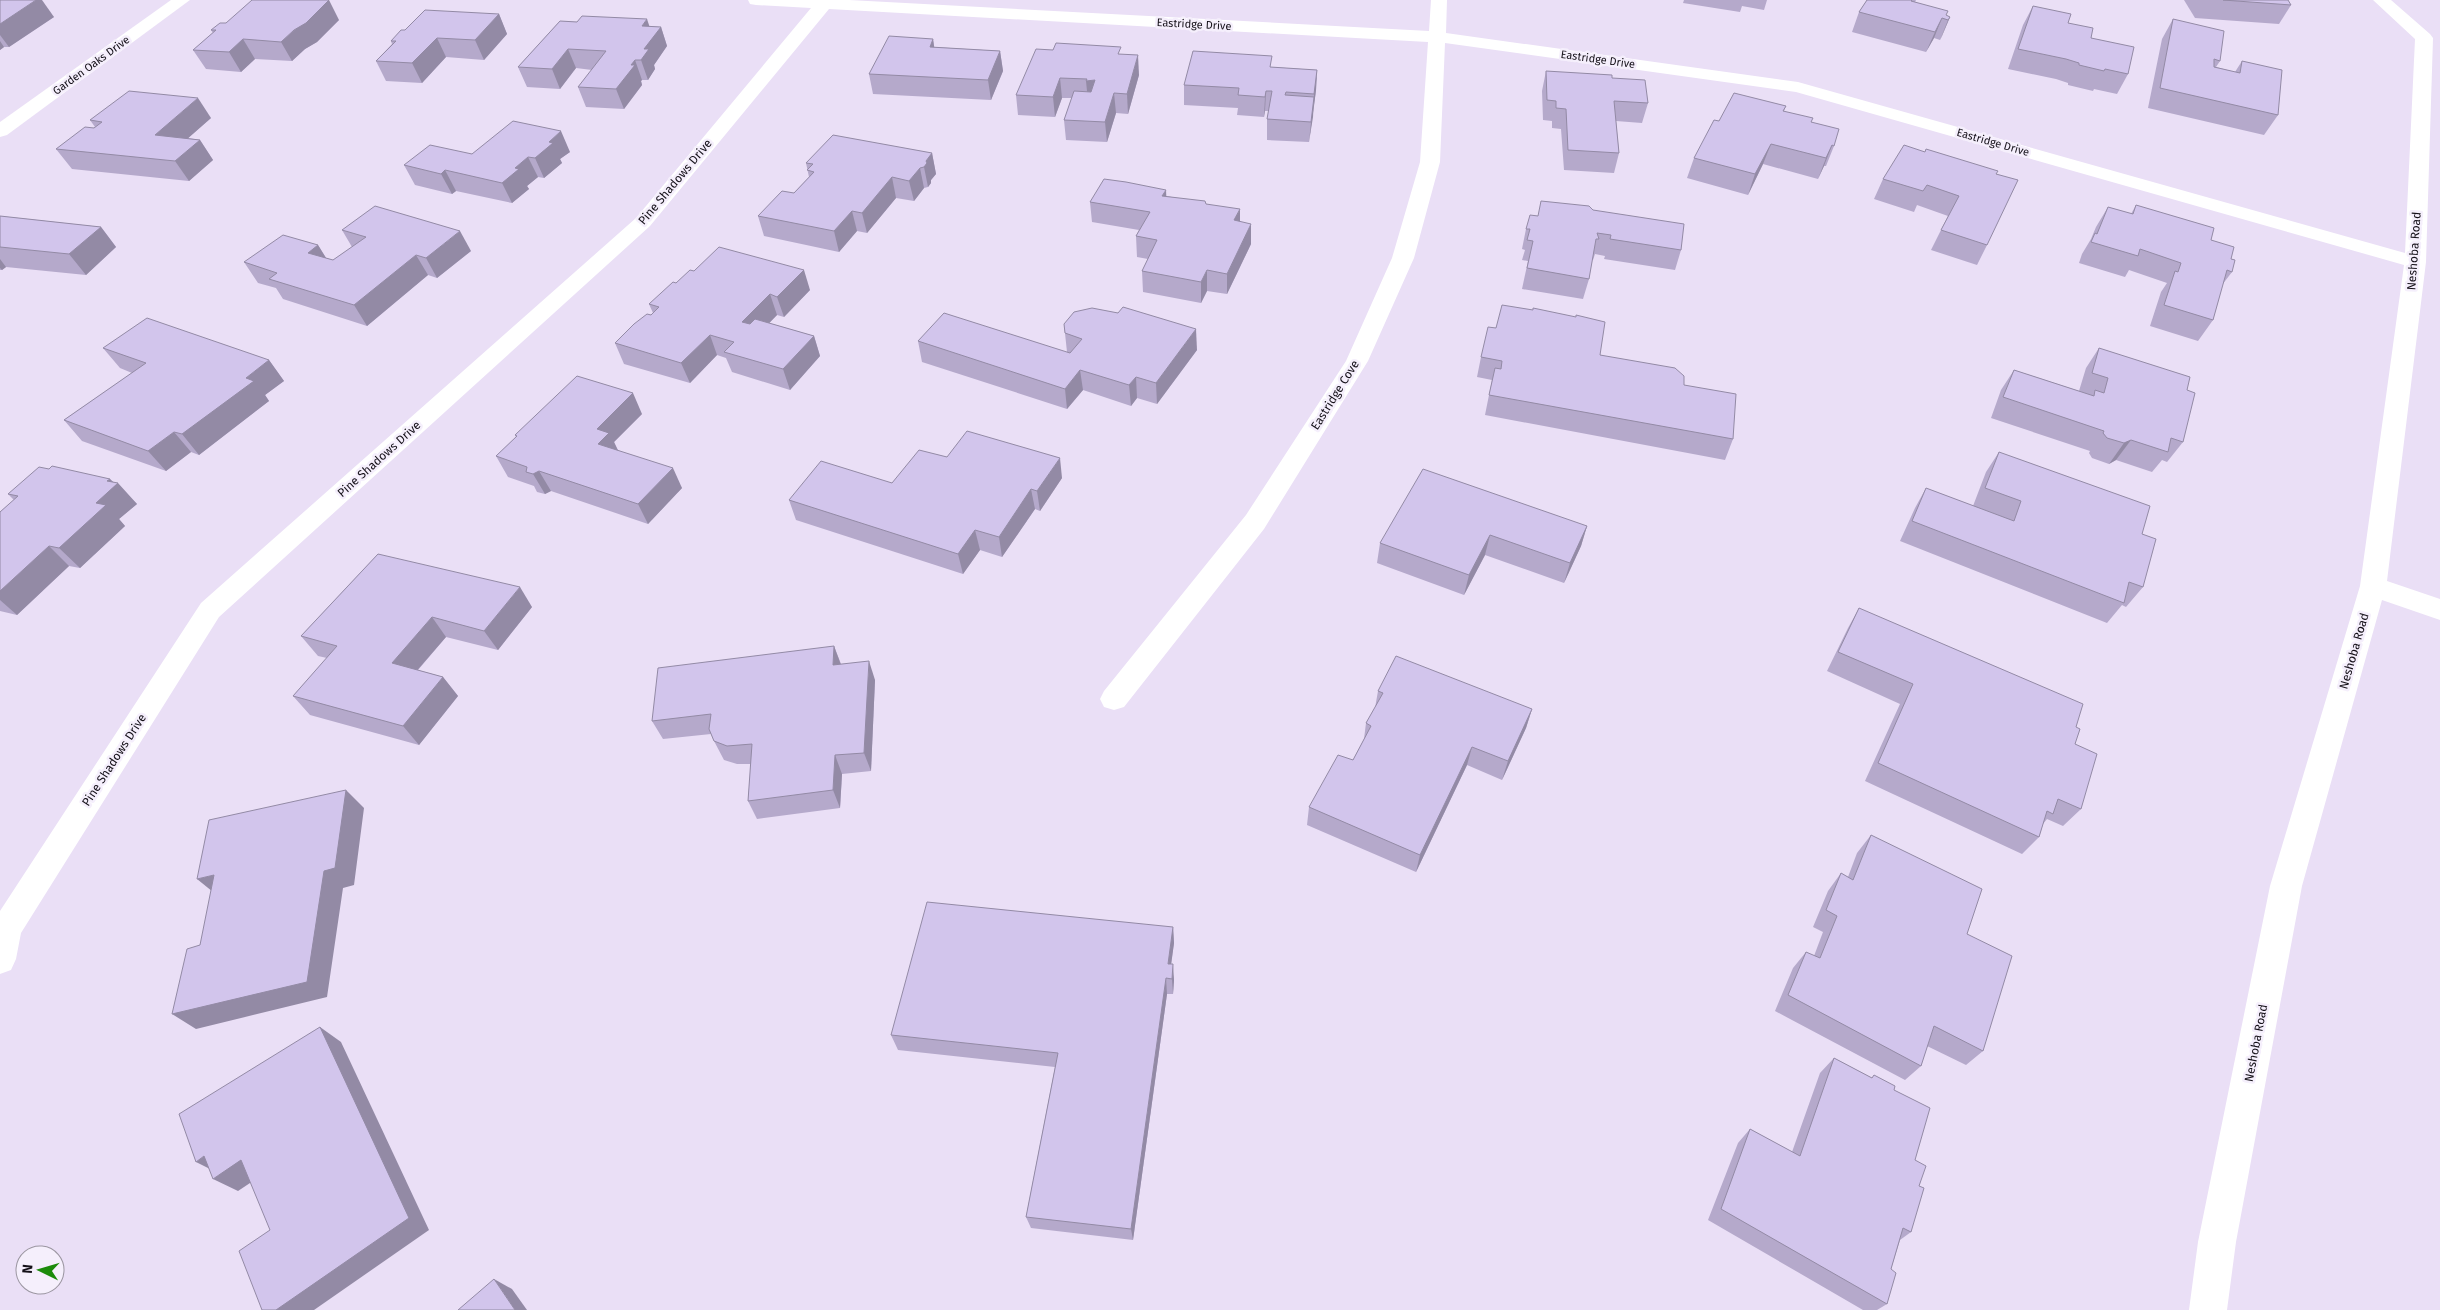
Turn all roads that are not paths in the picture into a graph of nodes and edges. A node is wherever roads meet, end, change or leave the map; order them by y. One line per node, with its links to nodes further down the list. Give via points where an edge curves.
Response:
1 (182, 0): 7 (street, Garden Oaks Drive)
2 (756, 0): 5 (street, Eastridge Drive)
3 (1439, 0): 6 (street, Eastridge Cove)
4 (2381, 0): 8 (street, Neshoba Road, via 2424,38)
5 (824, 5): 6 (street, Eastridge Drive); 12 (street, Pine Shadows Drive, via 643,222 210,610 6,929)
6 (1438, 37): 8 (street, Eastridge Drive, via 1798,87); 11 (street, Eastridge Cove, via 1430,162 1403,258 1357,361 1255,522)
7 (0, 131)
8 (2415, 262): 9 (street, Neshoba Road)
9 (2373, 586): 10 (street); 13 (street, Neshoba Road, via 2286,886 2217,1242)
10 (2440, 610)
11 (1114, 699)
12 (0, 959)
13 (2208, 1310)

